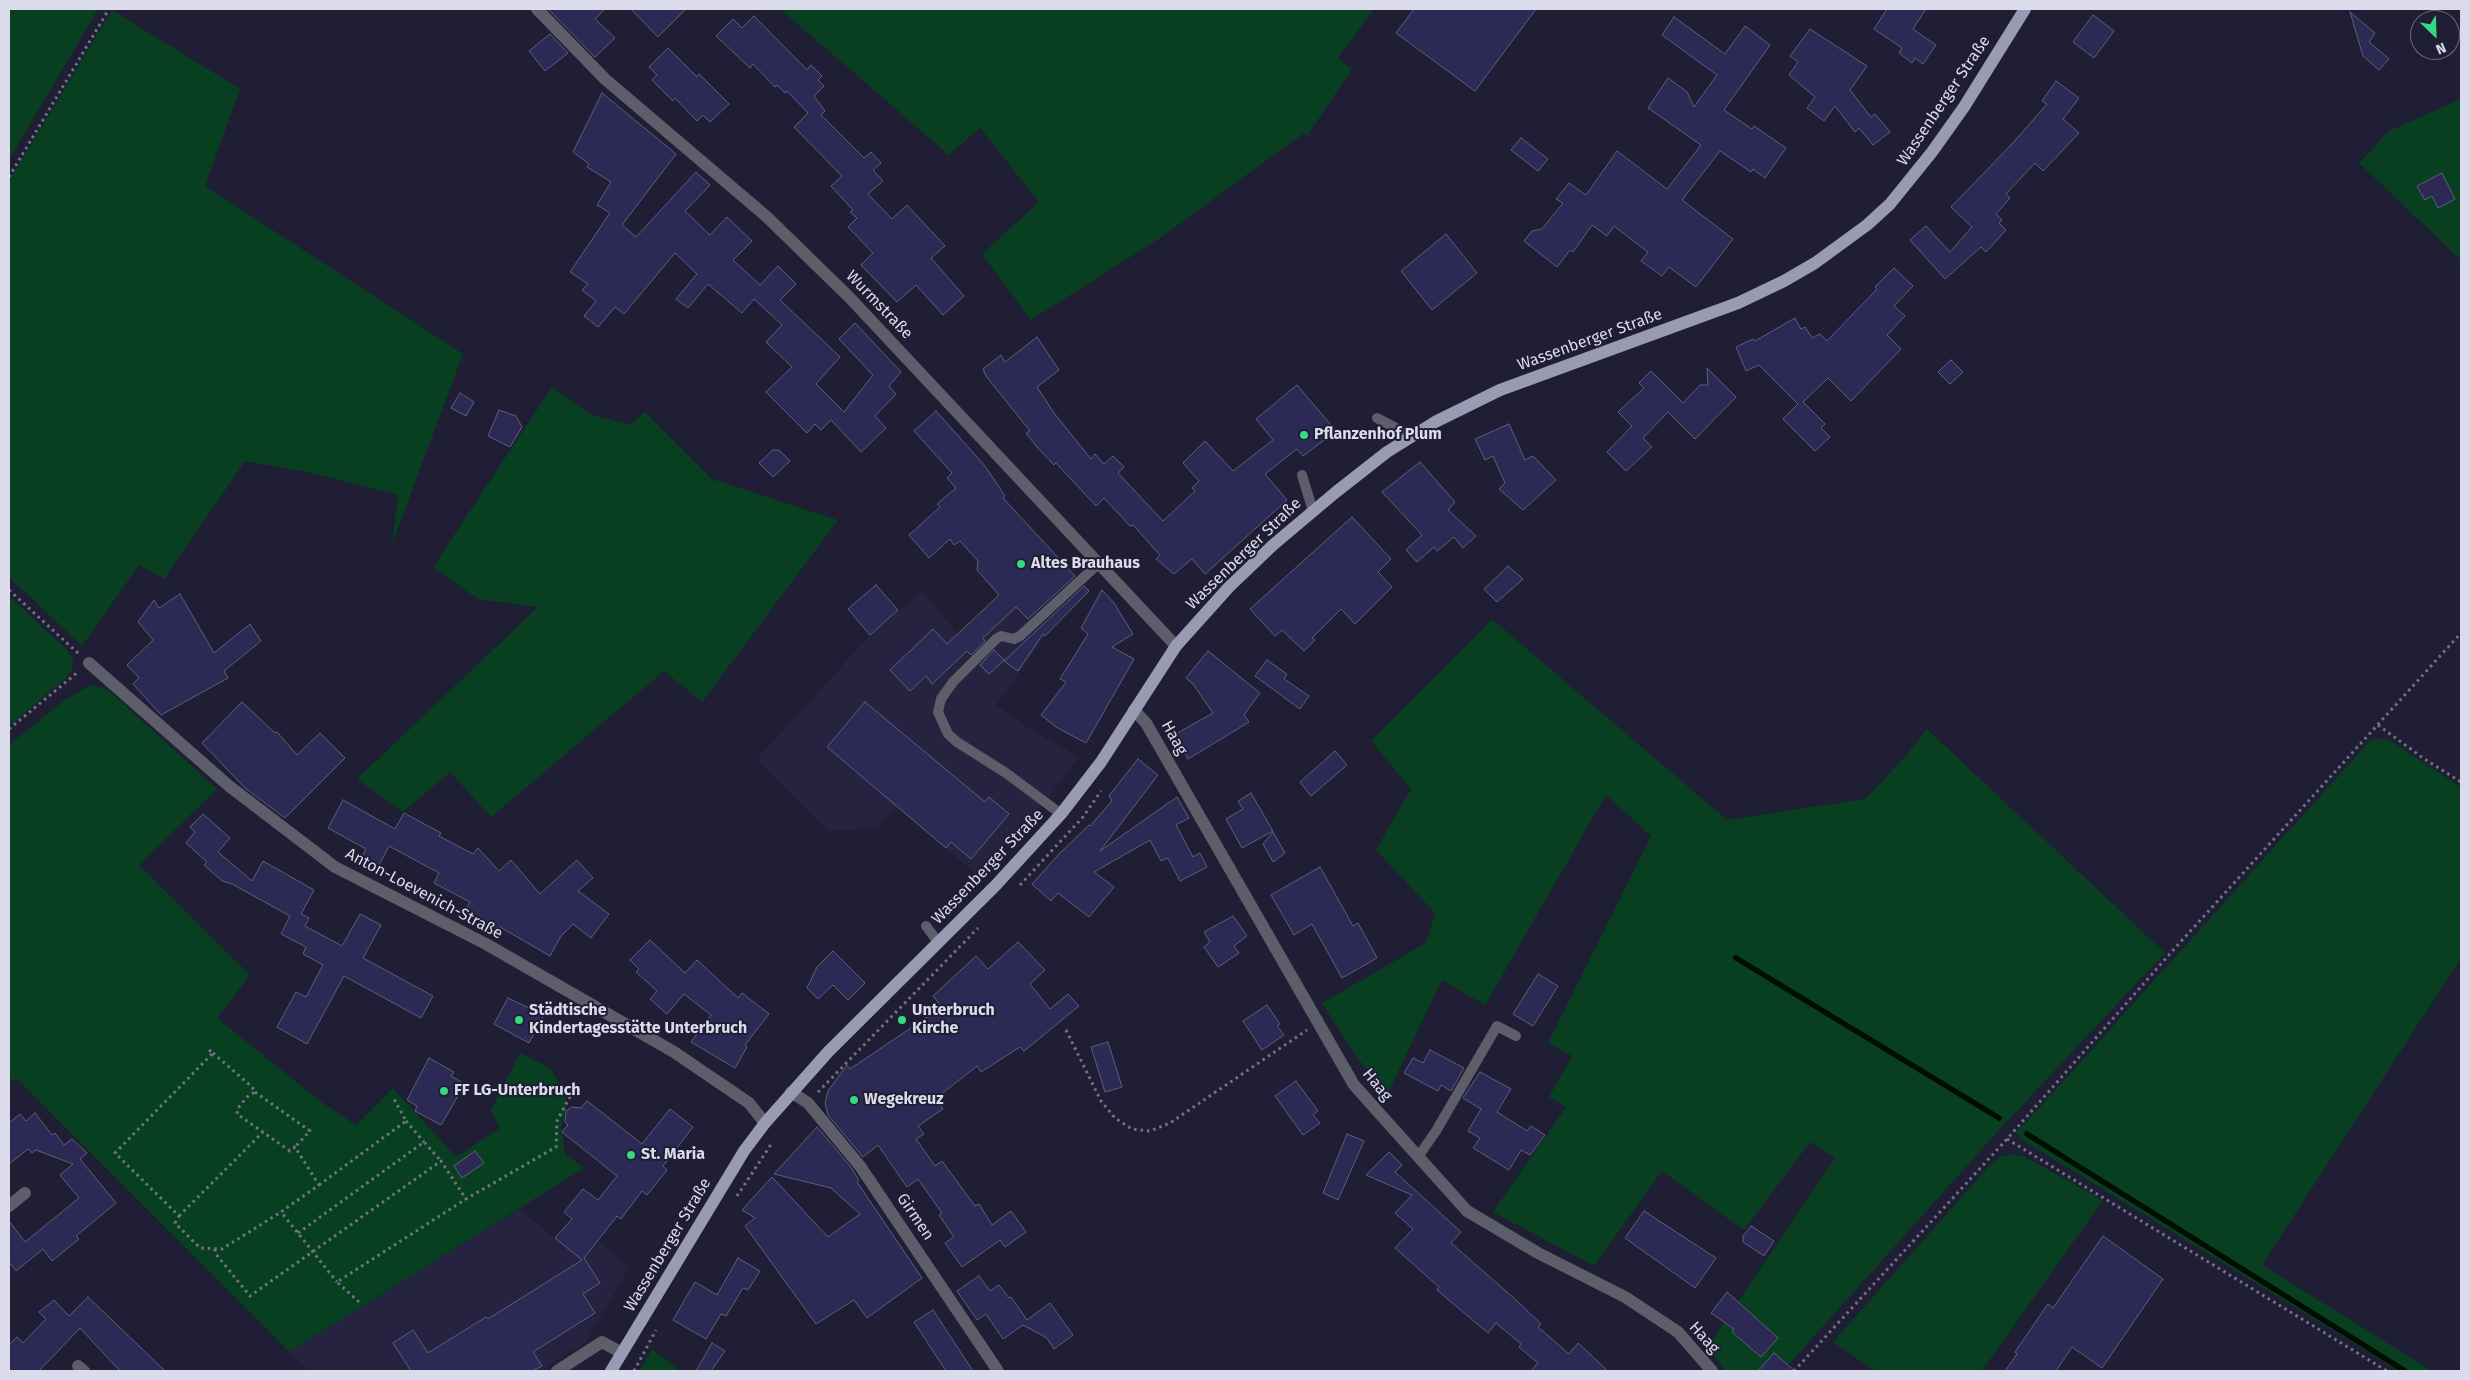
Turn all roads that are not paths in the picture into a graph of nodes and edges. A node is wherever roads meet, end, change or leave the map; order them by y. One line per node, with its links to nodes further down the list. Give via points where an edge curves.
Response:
1 (537, 9): 7 (street, Wurmstraße, via 605,79 767,217 850,298)
2 (2025, 9): 4 (main road, Wassenberger Straße, via 1964,107 1905,186 1867,225 1816,263 1738,303 1500,390)
3 (1377, 418): 4 (lane)
4 (1411, 436): 6 (main road, Wassenberger Straße)
5 (1302, 474): 6 (lane)
6 (1313, 511): 8 (main road, Wassenberger Straße, via 1229,587)
7 (1098, 564): 8 (street, Wurmstraße); 11 (lane, via 1020,636 996,639 953,682 941,699 938,712 948,734 956,742 1006,773)
8 (1176, 646): 10 (main road, Wassenberger Straße)
9 (89, 663): 16 (street, Anton-Loevenich-Straße, via 229,786 335,867 486,944 674,1052 749,1103)
10 (1134, 710): 11 (main road, Wassenberger Straße, via 1096,769); 17 (street, Haag, via 1146,723 1354,1085)
11 (1061, 814): 13 (main road, Wassenberger Straße)
12 (926, 926): 13 (lane)
13 (938, 942): 15 (main road, Wassenberger Straße)
14 (1516, 1036): 17 (lane, via 1497,1026)
15 (791, 1092): 16 (main road, Wassenberger Straße); 23 (street, Girmen, via 808,1102 860,1166)
16 (765, 1123): 20 (main road, Wassenberger Straße, via 744,1151)
17 (1418, 1156): 24 (street, Haag, via 1467,1211 1538,1253 1625,1297 1678,1332)
18 (25, 1193): 19 (street)
19 (9, 1206)
20 (622, 1353): 21 (street, via 602,1342); 22 (main road, Wassenberger Straße)
21 (557, 1371)
22 (611, 1371)
23 (998, 1371)
24 (1712, 1371)

